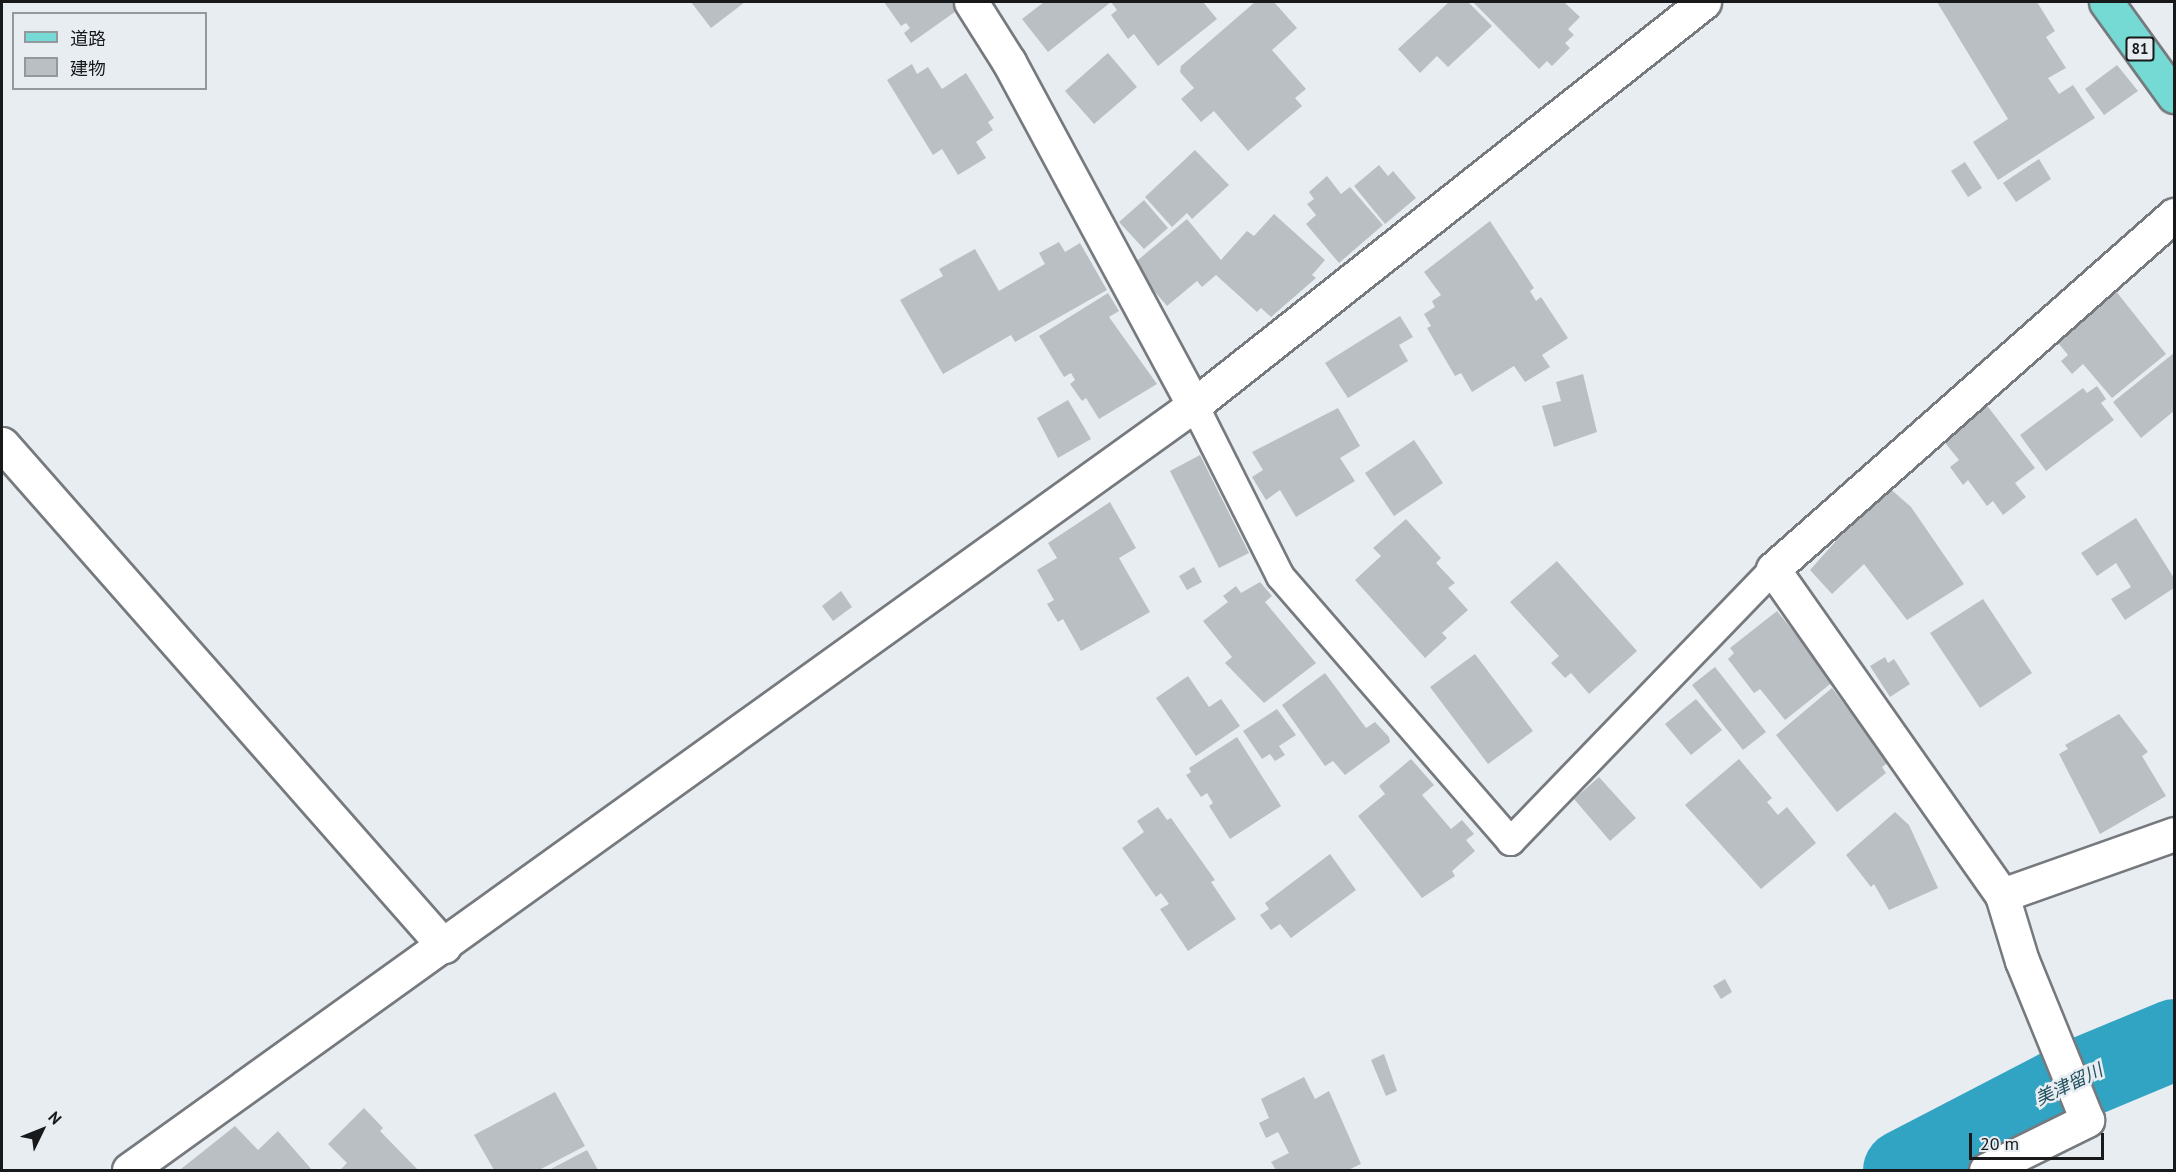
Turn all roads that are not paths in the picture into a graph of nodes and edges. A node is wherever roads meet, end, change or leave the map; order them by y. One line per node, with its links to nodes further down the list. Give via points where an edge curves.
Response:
1 (971, 2): 6 (street, via 1009,62)
2 (1704, 2): 6 (street)
3 (2106, 2): 4 (main road, 81)
4 (2175, 96)
5 (2175, 215): 8 (street)
6 (1194, 405): 8 (lane, via 1280,576 1510,841); 11 (street)
7 (2, 444): 11 (street)
8 (1773, 569): 10 (street)
9 (2175, 834): 10 (street)
10 (2002, 895): 13 (street, via 2022,961 2087,1120)
11 (444, 946): 12 (street)
12 (129, 1170)
13 (1986, 1170)

